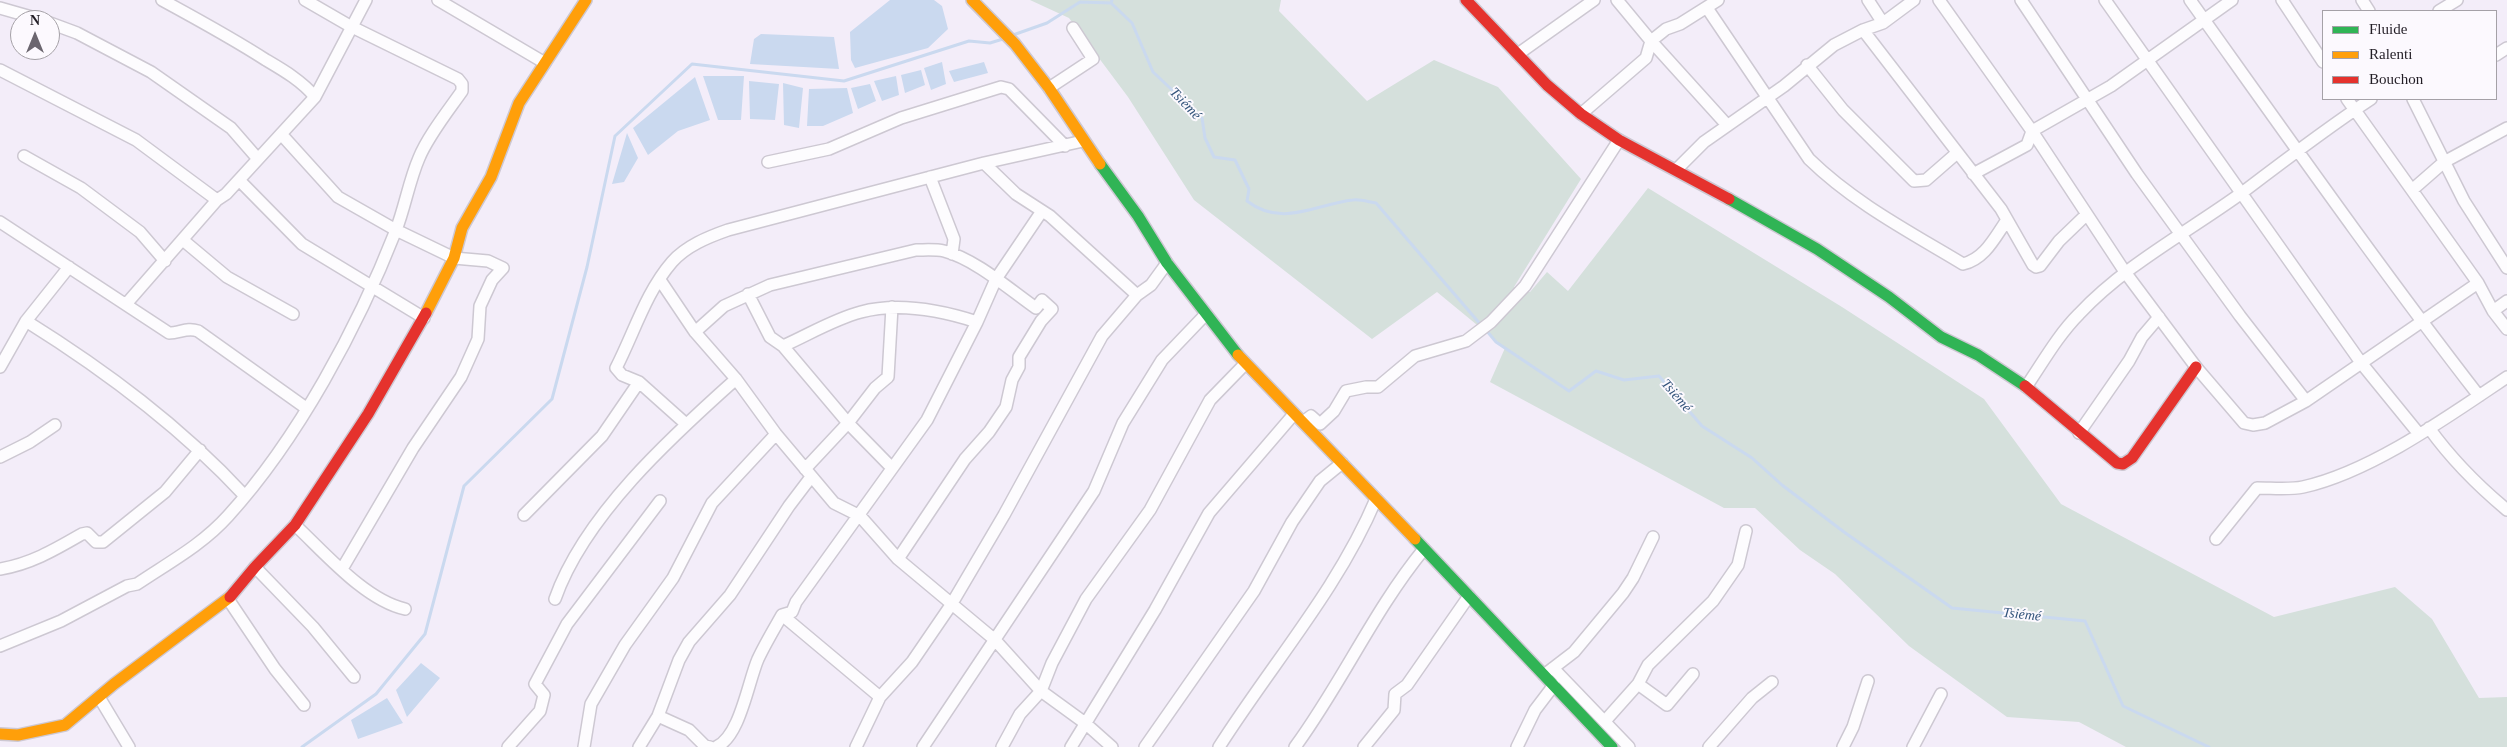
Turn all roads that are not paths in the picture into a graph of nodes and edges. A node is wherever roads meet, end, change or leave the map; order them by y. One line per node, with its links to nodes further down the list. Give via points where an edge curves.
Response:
1 (162, 0): 36 (street, via 273,64 308,88)
2 (305, 0): 24 (street)
3 (366, 0): 24 (street)
4 (438, 0): 32 (street)
5 (586, 0): 32 (street)
6 (972, 0): 35 (street, via 1001,28)
7 (1594, 0): 29 (street)
8 (1617, 0): 28 (street)
9 (1718, 0): 20 (street)
10 (1868, 0): 23 (street)
11 (1914, 0): 23 (street)
12 (1939, 0): 46 (street)
13 (2021, 0): 38 (street)
14 (2106, 0): 31 (street)
15 (2190, 0): 22 (street)
16 (2232, 0): 22 (street)
17 (2282, 0): 30 (street)
18 (2458, 0): 21 (street)
19 (1473, 2): 29 (street)
20 (1707, 8): 28 (street, via 1666,29); 37 (street)
21 (2441, 10)
22 (2205, 21): 31 (street); 51 (street)
23 (1883, 24): 27 (street)
24 (350, 26): 36 (street); 69 (street, via 458,79 462,84 462,91 419,157)
25 (60, 27): 54 (street, via 151,72 231,128)
26 (1073, 28): 35 (street, via 1093,59)
27 (1863, 30): 33 (street, via 1834,45); 52 (street)
28 (1651, 41): 43 (street, via 1646,58); 44 (street)
29 (1518, 54): 43 (street)
30 (2322, 60)
31 (2148, 61): 38 (street); 63 (street)
32 (545, 63): 73 (street, via 519,102 491,177 462,228)
33 (1807, 65): 37 (street); 52 (street, via 1843,110 1914,181 1926,180)
34 (0, 70): 64 (street, via 136,140)
35 (1049, 88): 49 (street)
36 (315, 97): 47 (street)
37 (1766, 98): 44 (street); 67 (street, via 1796,142 1826,176 1866,206 1963,264 1982,255)
38 (2088, 99): 46 (street); 70 (street)
39 (2348, 100): 42 (street)
40 (2369, 100): 42 (street)
41 (2418, 101): 56 (street)
42 (2354, 110): 51 (street); 62 (street)
43 (1581, 114): 48 (street)
44 (1727, 125): 58 (street)
45 (2507, 128): 56 (street)
46 (2032, 131): 59 (street, via 2027,146); 66 (street)
47 (281, 134): 54 (street); 69 (street, via 338,197)
48 (1619, 140): 58 (street); 111 (street, via 1525,286 1491,322 1466,341 1415,356 1378,387 1346,391 1334,411 1320,424 1311,416)
49 (1083, 141): 50 (street); 75 (street, via 1138,216)
50 (1065, 146): 55 (street, via 1013,92 1001,87 901,118 822,151); 57 (street)
51 (2297, 151): 63 (street); 95 (street)
52 (1957, 153): 59 (street)
53 (24, 156): 74 (street, via 81,188 140,232)
54 (258, 159): 61 (street)
55 (768, 162)
56 (2444, 162): 62 (street); 77 (street, via 2480,228)
57 (984, 163): 60 (street); 65 (street, via 1006,186)
58 (1677, 169): 106 (street, via 1817,249 1889,297 1941,337)
59 (1973, 174): 67 (street)
60 (930, 177): 72 (street, via 954,239); 79 (street, via 713,236 681,254)
61 (239, 180): 64 (street); 82 (street, via 302,244)
62 (2412, 190): 81 (street)
63 (2242, 192): 70 (street); 100 (street)
64 (217, 200): 71 (street)
65 (1042, 211): 80 (street); 84 (street)
66 (2086, 215): 67 (street, via 2036,267); 78 (street)
67 (2007, 220)
68 (0, 222): 76 (street)
69 (396, 230): 73 (street); 82 (street)
70 (2180, 235): 78 (street); 108 (street)
71 (184, 241): 74 (street); 89 (street, via 227,276)
72 (952, 254): 80 (street); 83 (street, via 941,250 916,250 770,285)
73 (454, 258): 92 (street); 137 (street, via 488,261 503,268 492,280 480,306 478,339 461,377 413,448)
74 (165, 261): 86 (street)
75 (1167, 263): 84 (street, via 1150,286); 90 (street)
76 (69, 267): 86 (street); 93 (street)
77 (2507, 268)
78 (2126, 272): 91 (street); 106 (street, via 2079,314 2055,342)
79 (660, 280): 97 (street); 105 (street, via 616,368)
80 (996, 280): 94 (street); 134 (street, via 1036,308 1042,300 1052,309 1019,357 1019,367 1012,380 1006,407)
81 (2478, 283): 88 (street); 95 (street)
82 (372, 285): 92 (street); 109 (street, via 332,366)
83 (748, 294): 97 (street, via 724,306); 98 (street, via 770,337)
84 (1137, 295): 141 (street, via 1102,336)
85 (2507, 301): 88 (street)
86 (126, 303): 109 (street, via 169,333 191,328 198,331)
87 (892, 307): 94 (street, via 901,306); 98 (street, via 860,312); 112 (street, via 888,377 875,388)
88 (2493, 311): 96 (street)
89 (293, 314)
90 (1206, 314): 99 (street); 144 (street, via 1162,360 1123,423 1094,491)
91 (2159, 317): 102 (street); 116 (street)
92 (424, 318): 129 (street, via 368,414)
93 (26, 321): 101 (street); 118 (street, via 141,400)
94 (977, 322): 121 (street, via 927,420)
95 (2422, 322): 100 (street); 107 (street)
96 (2507, 329)
97 (695, 332): 104 (street)
98 (784, 346): 112 (street)
99 (1244, 364): 110 (street); 153 (street, via 1210,400 1150,510 1086,599)
100 (2362, 364): 108 (street); 115 (street)
101 (0, 367)
102 (2196, 367): 108 (street, via 2238,419 2248,425 2264,423); 116 (street, via 2128,462 2116,463)
103 (2507, 377): 107 (street)
104 (736, 379): 113 (street); 117 (street)
105 (638, 382): 113 (street); 127 (street, via 602,436)
106 (2026, 387): 116 (street)
107 (2479, 396): 115 (street)
108 (2306, 401)
109 (306, 408): 123 (street, via 273,462)
110 (1294, 414): 111 (street); 160 (street, via 1209,513 1155,610)
111 (1303, 422): 120 (street)
112 (848, 423): 121 (street); 122 (street)
113 (686, 424): 140 (street, via 601,518 562,579)
114 (55, 425): 119 (street)
115 (2424, 431): 126 (street); 132 (street, via 2333,478 2301,487 2257,488)
116 (2079, 433)
117 (776, 434): 122 (street); 164 (street, via 712,503 673,578 625,645 591,704)
118 (200, 450): 123 (street); 136 (street, via 165,492 103,542 82,534 48,554)
119 (0, 457)
120 (1342, 463): 124 (street); 173 (street, via 1320,481 1254,591)
121 (892, 468): 128 (street)
122 (808, 473): 128 (street, via 834,503); 158 (street, via 730,595 689,642)
123 (244, 495): 145 (street, via 228,517 162,569 61,621)
124 (1376, 499): 133 (street); 174 (street, via 1323,594)
125 (660, 501): 163 (street, via 567,624 535,684 544,695 540,711)
126 (2507, 510)
127 (524, 515)
128 (860, 516): 134 (street); 143 (street, via 796,602 792,612)
129 (295, 525): 135 (street); 137 (street)
130 (1746, 531): 151 (street, via 1738,565 1713,601 1648,664)
131 (1653, 537): 146 (street, via 1623,593 1574,652)
132 (2216, 540)
133 (1424, 549): 138 (street); 175 (street, via 1400,579 1341,679)
134 (898, 559): 141 (street)
135 (255, 566): 139 (street); 148 (street, via 313,627)
136 (0, 569)
137 (342, 569): 142 (street, via 384,604)
138 (1468, 596): 146 (street); 176 (street, via 1407,685 1394,694 1394,710)
139 (228, 599): 155 (street); 157 (street, via 275,669)
140 (555, 599)
141 (951, 605): 144 (street); 156 (street, via 912,662)
142 (405, 610)
143 (782, 615): 156 (street); 167 (street, via 758,658 740,718 722,745)
144 (995, 640): 153 (street); 169 (street)
145 (0, 646)
146 (1549, 672): 152 (street); 159 (street)
147 (1693, 674): 151 (street, via 1668,705)
148 (354, 677)
149 (1868, 681): 181 (street)
150 (1772, 682): 180 (street, via 1752,698)
151 (1638, 684): 159 (street)
152 (1554, 685): 177 (street, via 1535,710); 178 (street)
153 (1041, 691): 160 (street); 170 (street, via 1020,714)
154 (1941, 694): 182 (street)
155 (98, 697): 161 (street, via 65,726 18,735); 162 (street)
156 (880, 697): 168 (street)
157 (304, 705)
158 (658, 716): 165 (street); 166 (street, via 689,730)
159 (1605, 721): 179 (street)
160 (1084, 723): 171 (street); 172 (street)
161 (0, 734)
162 (129, 747)
163 (508, 747)
164 (584, 747)
165 (638, 747)
166 (710, 747)
167 (716, 747)
168 (856, 747)
169 (923, 747)
170 (1002, 747)
171 (1071, 747)
172 (1112, 747)
173 (1145, 747)
174 (1219, 747)
175 (1295, 747)
176 (1364, 747)
177 (1517, 747)
178 (1612, 747)
179 (1629, 747)
180 (1709, 747)
181 (1843, 747)
182 (1913, 747)

